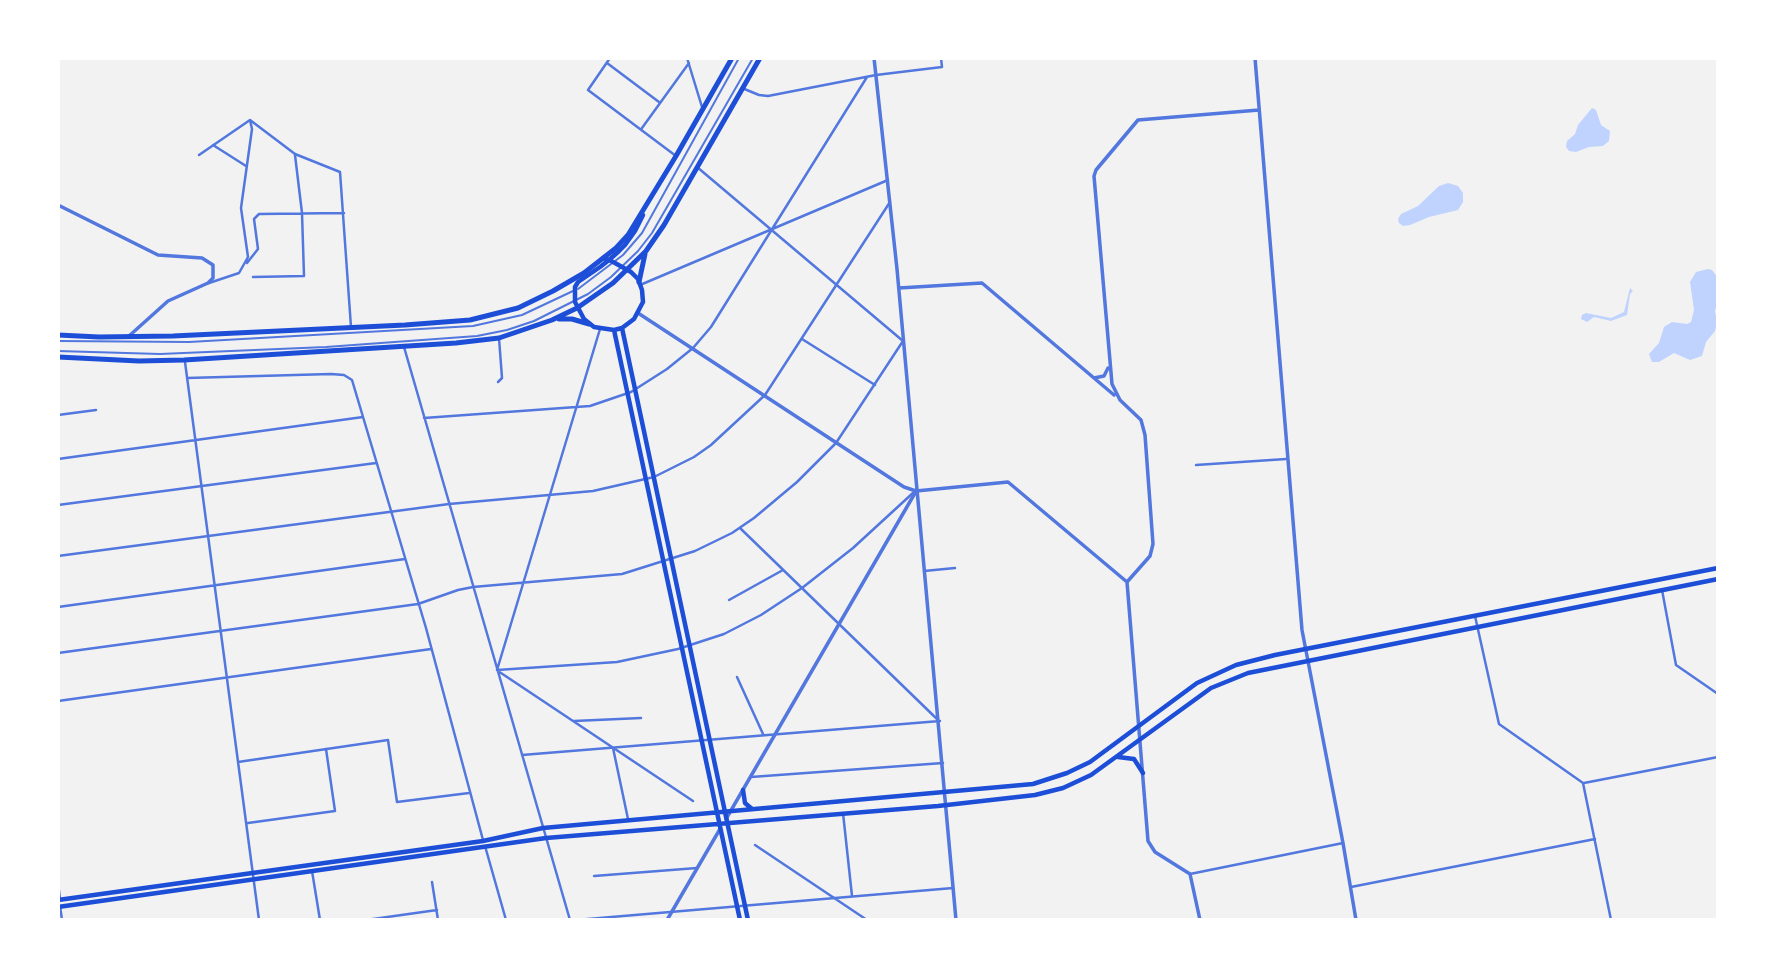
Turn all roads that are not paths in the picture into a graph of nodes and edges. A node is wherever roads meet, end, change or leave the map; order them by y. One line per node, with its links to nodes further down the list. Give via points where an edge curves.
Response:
1 (610, 58): 10 (street)
2 (687, 58): 11 (street)
3 (732, 58): 16 (main road)
4 (739, 58): 33 (lane, via 642,233)
5 (753, 58): 35 (lane, via 652,233)
6 (760, 58): 14 (main road)
7 (874, 58): 12 (street)
8 (942, 58): 12 (street, via 942,67)
9 (1255, 58): 17 (street)
10 (607, 63): 15 (street); 19 (street, via 588,90)
11 (689, 63): 15 (street); 16 (street)
12 (874, 76): 13 (street); 26 (street)
13 (867, 77): 14 (street, via 768,96); 31 (street)
14 (742, 88): 25 (main road)
15 (659, 102): 19 (street)
16 (702, 110): 23 (main road)
17 (1259, 110): 61 (street, via 1142,119 1096,170); 78 (street)
18 (250, 120): 20 (street); 21 (street); 24 (street)
19 (642, 128): 23 (street)
20 (213, 145): 22 (street); 24 (street)
21 (295, 154): 29 (street); 30 (street, via 340,172)
22 (199, 155)
23 (676, 156): 33 (main road)
24 (247, 166): 34 (street, via 241,208 248,251)
25 (697, 167): 31 (street); 32 (main road)
26 (888, 180): 27 (street); 31 (street)
27 (890, 202): 39 (street); 40 (street)
28 (58, 205): 37 (street, via 158,255 207,260 214,269)
29 (302, 213): 30 (street); 34 (street, via 259,214 254,219 258,249); 36 (street, via 304,276)
30 (344, 213): 46 (street)
31 (771, 230): 38 (street); 39 (street); 57 (street)
32 (646, 251): 35 (main road); 38 (main road)
33 (609, 260): 35 (main road); 41 (main road, via 578,282); 46 (main road, via 559,288 492,316)
34 (244, 268): 37 (street, via 234,276)
35 (626, 269): 38 (main road); 42 (main road)
36 (253, 278)
37 (208, 283): 51 (street, via 168,300)
38 (640, 283): 43 (main road, via 643,296)
39 (837, 285): 53 (street); 55 (street)
40 (899, 288): 55 (street); 63 (street, via 985,285)
41 (574, 291): 42 (main road); 54 (lane, via 522,315 473,326 189,342)
42 (576, 305): 44 (main road); 45 (main road); 58 (lane, via 477,336 200,353)
43 (638, 313): 47 (main road); 57 (street)
44 (552, 320): 45 (main road); 52 (main road)
45 (589, 324): 48 (main road)
46 (351, 327): 51 (main road)
47 (622, 328): 49 (main road); 66 (main road)
48 (600, 329): 49 (main road); 70 (street)
49 (614, 330): 67 (main road)
50 (58, 335): 51 (main road)
51 (127, 338)
52 (499, 338): 56 (main road); 64 (street, via 502,378)
53 (802, 339): 65 (street); 68 (street)
54 (58, 341)
55 (903, 341): 65 (street); 84 (street)
56 (404, 347): 60 (main road); 74 (street)
57 (693, 348): 66 (street); 68 (street)
58 (58, 351)
59 (58, 357): 60 (main road)
60 (184, 360): 62 (street)
61 (1109, 363): 63 (street, via 1106,374); 69 (street)
62 (187, 378): 73 (street, via 347,376); 75 (street)
63 (1094, 378): 69 (street)
64 (498, 382)
65 (875, 385): 76 (street)
66 (635, 390): 67 (street); 81 (main road)
67 (628, 394): 70 (street); 82 (main road)
68 (765, 395): 76 (street); 81 (street, via 711,445)
69 (1119, 400): 100 (street, via 1143,425 1153,544 1150,556)
70 (577, 409): 74 (street); 85 (street)
71 (96, 410): 72 (street)
72 (58, 415)
73 (363, 417): 75 (street); 79 (street)
74 (425, 418): 86 (street)
75 (195, 440): 77 (street); 83 (street)
76 (836, 443): 84 (street); 89 (street)
77 (58, 459)
78 (1288, 459): 80 (street); 116 (street)
79 (376, 463): 83 (street); 88 (street)
80 (1195, 465)
81 (654, 477): 82 (street); 93 (main road)
82 (646, 479): 85 (street); 94 (main road)
83 (201, 486): 87 (street); 90 (street)
84 (916, 491): 98 (street); 100 (street, via 1008,482); 104 (street); 110 (street)
85 (551, 495): 86 (street); 101 (street)
86 (449, 504): 88 (street); 103 (street)
87 (58, 505)
88 (390, 512): 90 (street); 92 (street)
89 (740, 528): 93 (street); 97 (street)
90 (208, 536): 91 (street); 102 (street)
91 (58, 556)
92 (405, 559): 102 (street); 107 (street)
93 (671, 559): 94 (street); 113 (main road)
94 (664, 562): 101 (street, via 608,576); 114 (main road)
95 (956, 568): 98 (street)
96 (1718, 568): 109 (main road)
97 (783, 569): 104 (street); 106 (street)
98 (924, 570): 126 (street)
99 (1718, 579): 105 (main road)
100 (1127, 582): 127 (street)
101 (526, 583): 103 (street); 119 (street)
102 (214, 585): 108 (street); 112 (street)
103 (473, 587): 107 (street); 119 (street)
104 (802, 588): 110 (street); 113 (street, via 744,625)
105 (1662, 590): 111 (main road); 122 (street, via 1676,665)
106 (729, 600)
107 (418, 604): 112 (street); 115 (street)
108 (58, 607)
109 (1475, 616): 111 (street); 116 (main road)
110 (839, 624): 126 (street); 128 (street)
111 (1477, 627): 118 (main road); 142 (street, via 1499,724)
112 (220, 631): 117 (street); 120 (street)
113 (690, 646): 114 (street); 130 (main road)
114 (682, 648): 119 (street, via 617,662); 131 (main road)
115 (431, 649): 120 (street); 144 (street)
116 (1305, 649): 118 (street); 127 (main road, via 1218,673)
117 (58, 653)
118 (1307, 660): 132 (main road, via 1222,682); 159 (street)
119 (497, 670): 125 (street); 135 (street)
120 (226, 677): 123 (street); 138 (street)
121 (737, 677): 129 (street)
122 (1718, 694)
123 (58, 701)
124 (641, 718): 125 (street)
125 (573, 721): 133 (street)
126 (940, 721): 128 (street); 139 (street)
127 (1139, 726): 132 (street); 145 (main road, via 1098,757 1054,778)
128 (776, 734): 129 (street); 141 (street)
129 (763, 735): 130 (street)
130 (709, 739): 131 (street); 149 (main road)
131 (702, 740): 133 (street); 150 (main road)
132 (1140, 740): 136 (main road); 140 (street)
133 (613, 748): 135 (street); 146 (street); 152 (street)
134 (326, 749): 138 (street); 144 (street, via 388,740 397,802); 153 (street, via 335,811)
135 (522, 755): 155 (street)
136 (1117, 757): 140 (main road, via 1133,759); 147 (main road, via 1084,779 1049,792)
137 (1718, 757): 142 (street)
138 (238, 762): 153 (street)
139 (943, 763): 141 (street); 145 (street)
140 (1143, 773): 165 (street, via 1151,848)
141 (751, 777): 143 (street)
142 (1583, 783): 157 (street)
143 (743, 790): 148 (main road, via 745,803); 149 (street)
144 (469, 793): 158 (street)
145 (946, 793): 147 (street); 148 (main road)
146 (693, 801)
147 (946, 805): 151 (main road); 171 (street)
148 (753, 809): 149 (main road)
149 (728, 811): 150 (main road); 154 (main road)
150 (718, 812): 152 (main road); 154 (main road)
151 (843, 813): 154 (main road); 172 (street)
152 (628, 820): 155 (main road)
153 (247, 823): 164 (street)
154 (724, 823): 156 (main road); 162 (street); 176 (main road); 177 (main road)
155 (543, 828): 156 (street); 158 (main road)
156 (546, 838): 161 (main road); 186 (street)
157 (1595, 839): 170 (street); 195 (street)
158 (483, 841): 161 (street); 164 (main road)
159 (1343, 843): 165 (street); 170 (street)
160 (755, 845): 173 (street)
161 (485, 847): 163 (main road); 185 (street)
162 (697, 868): 166 (street); 179 (street)
163 (313, 872): 167 (main road); 182 (street)
164 (253, 873): 167 (street); 174 (main road)
165 (1190, 874): 193 (street)
166 (594, 876)
167 (254, 880): 175 (main road); 181 (street)
168 (432, 882): 178 (street)
169 (58, 883): 174 (street)
170 (1350, 887): 194 (street)
171 (953, 888): 172 (street); 192 (street)
172 (852, 897): 173 (street)
173 (834, 898): 177 (street); 191 (street)
174 (59, 900)
175 (59, 906): 180 (street)
176 (737, 906): 177 (street); 179 (street); 189 (main road)
177 (745, 906): 190 (main road)
178 (437, 910): 183 (street); 184 (street)
179 (672, 912): 187 (street); 188 (street)
180 (62, 920)
181 (259, 920)
182 (320, 920)
183 (366, 920)
184 (438, 920)
185 (506, 920)
186 (570, 920)
187 (576, 920)
188 (667, 920)
189 (740, 920)
190 (748, 920)
191 (867, 920)
192 (956, 920)
193 (1200, 920)
194 (1356, 920)
195 (1611, 920)

